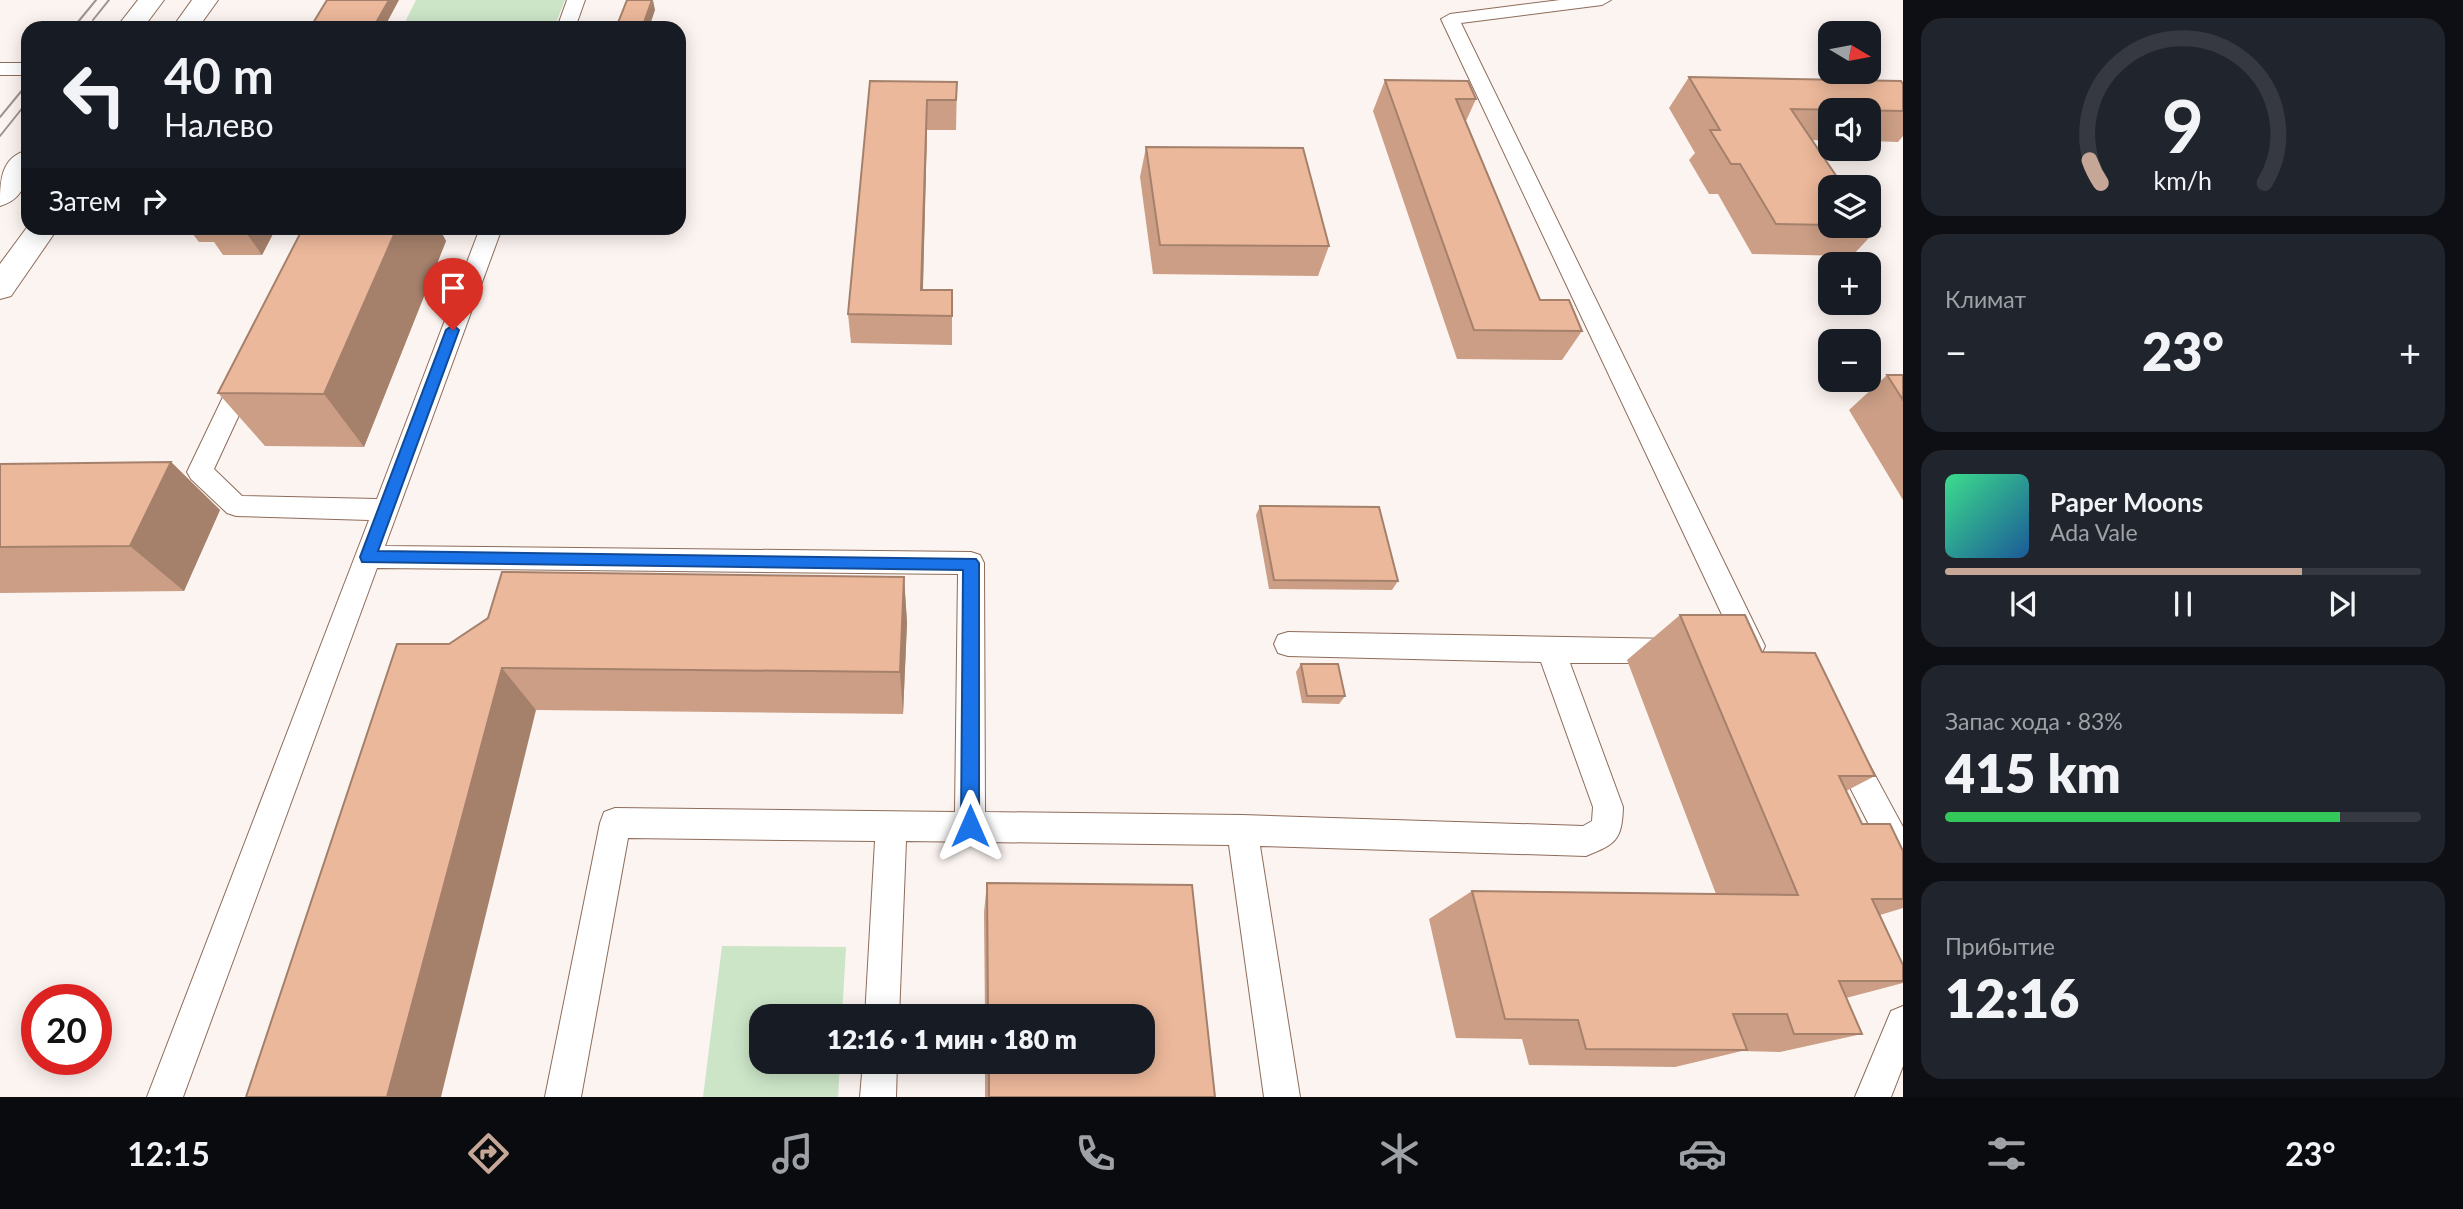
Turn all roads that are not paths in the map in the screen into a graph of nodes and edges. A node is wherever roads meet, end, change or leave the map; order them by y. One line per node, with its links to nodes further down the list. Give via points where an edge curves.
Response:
1 (151, 0): 5 (main road)
2 (205, 0): 6 (main road)
3 (576, 0): 7 (lane)
4 (1602, 0): 20 (lane, via 1450,19)
5 (134, 21)
6 (190, 21)
7 (568, 21)
8 (0, 69): 9 (lane)
9 (21, 69)
10 (21, 168): 11 (main road)
11 (0, 196)
12 (38, 235): 14 (main road)
13 (488, 235): 16 (lane)
14 (0, 288)
15 (259, 347): 16 (lane, via 200,472 236,506)
16 (385, 510): 17 (lane)
17 (368, 557): 23 (lane, via 971,563); 29 (lane)
18 (1288, 644): 19 (lane)
19 (1551, 650): 20 (lane); 24 (lane, via 1608,807 1607,829 1586,841)
20 (1739, 652)
21 (1839, 736): 25 (lane)
22 (891, 826): 23 (lane); 26 (lane); 30 (lane, via 615,822)
23 (970, 826): 24 (lane)
24 (1242, 830): 32 (lane)
25 (1903, 859)
26 (883, 1004)
27 (1903, 1023): 33 (lane)
28 (879, 1074): 31 (lane)
29 (165, 1097)
30 (563, 1097)
31 (878, 1097)
32 (1282, 1097)
33 (1873, 1097)

